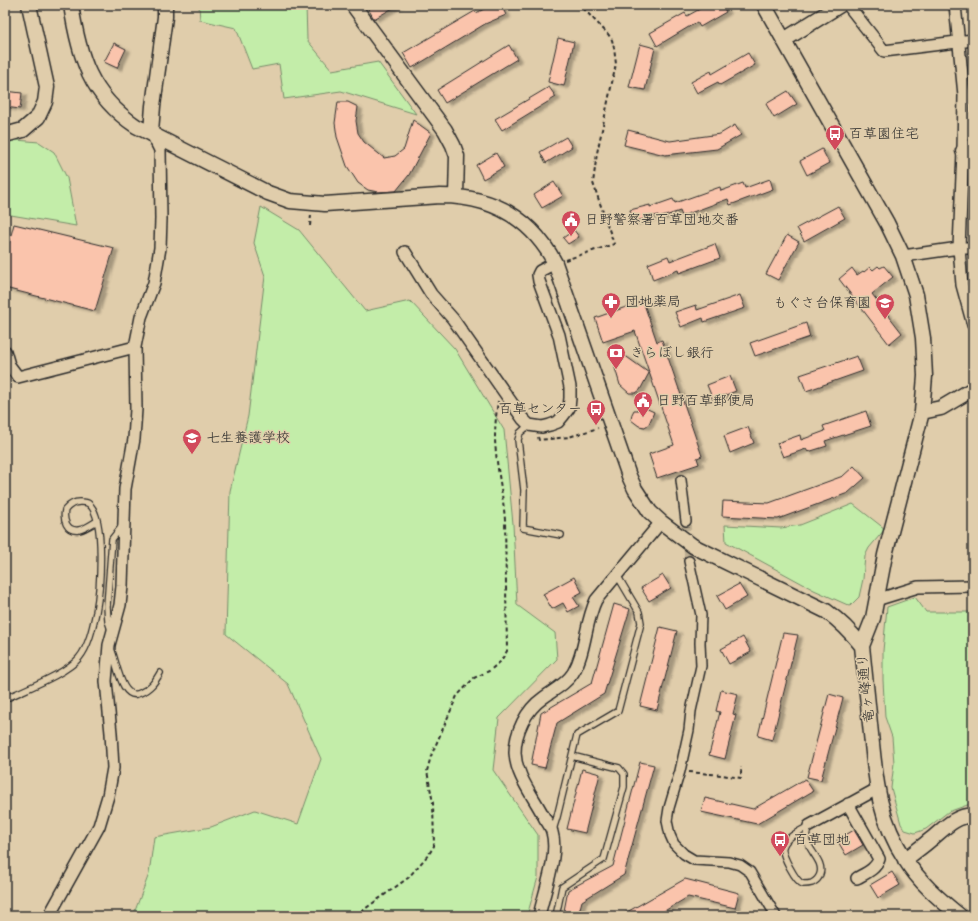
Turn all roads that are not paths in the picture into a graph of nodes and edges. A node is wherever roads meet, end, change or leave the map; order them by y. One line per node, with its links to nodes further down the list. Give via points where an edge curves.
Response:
1 (29, 5): 13 (street, via 47,87 45,102 38,117 23,130)
2 (71, 5): 12 (street, 竜ヶ峰通り, via 82,58 97,88 125,118)
3 (165, 5): 12 (street)
4 (353, 5): 15 (street, via 445,130 457,156)
5 (764, 5): 9 (street)
6 (840, 5): 9 (street)
7 (848, 5): 11 (street, via 884,51)
8 (955, 5): 11 (street)
9 (784, 40): 21 (street)
10 (973, 40): 11 (street)
11 (959, 42): 14 (street)
12 (151, 132): 15 (street, 竜ヶ峰通り, via 268,193 290,201 325,204); 24 (street, via 160,150 160,248 155,276 141,317)
13 (5, 135)
14 (968, 152): 16 (street)
15 (456, 196): 22 (street, 竜ヶ峰通り, via 483,202 519,218)
16 (962, 197): 17 (street); 18 (street)
17 (973, 200)
18 (959, 248): 19 (street); 21 (street); 23 (street, via 962,285)
19 (973, 248)
20 (405, 252): 28 (street, via 431,294 453,319 500,388)
21 (903, 256): 27 (street, via 916,296 923,338 925,376)
22 (560, 261): 28 (street, via 540,271 538,275 559,335 570,387 569,408 558,422 550,426); 32 (street, 竜ヶ峰通り, via 629,476 642,502)
23 (973, 323)
24 (135, 347): 25 (street, via 18,377 9,365); 33 (street, via 134,439 125,489)
25 (5, 351)
26 (973, 389): 27 (street, via 941,408)
27 (922, 412): 40 (street)
28 (529, 425): 34 (lane, via 518,440 524,490 523,528)
29 (681, 480): 31 (street)
30 (97, 521): 30 (lane, via 90,504 85,502 76,502 65,510 64,522 72,530 79,530); 36 (lane)
31 (686, 521)
32 (661, 522): 37 (street); 42 (street, 竜ヶ峰通り, via 693,546 826,611 851,632)
33 (124, 523): 38 (lane, via 112,539); 41 (street, via 120,605)
34 (561, 535)
35 (689, 561): 56 (street, via 701,615 701,666 680,771 669,808 667,821 670,834 674,844 694,860 729,862 740,865 750,872)
36 (100, 575): 38 (lane); 44 (lane, via 96,611 80,657 64,671)
37 (617, 575): 45 (lane, via 639,612 639,631 618,711 577,735); 50 (street, via 596,600 591,611 580,657 573,673 563,684 530,709 517,736 515,753 521,775)
38 (109, 576): 41 (lane, via 107,606)
39 (973, 586): 40 (street, via 918,587)
40 (876, 600): 42 (street)
41 (111, 640): 43 (lane, via 129,694 137,695 146,691); 53 (street, via 106,681 113,768 108,796 99,826)
42 (862, 646): 46 (street, 竜ヶ峰通り)
43 (160, 674)
44 (5, 699)
45 (572, 756): 50 (lane); 55 (lane, via 619,768 624,774 624,787 604,860 562,887)
46 (877, 788): 47 (street); 51 (street, 竜ヶ峰通り, via 884,817)
47 (848, 804): 49 (street); 52 (street, via 879,859 874,868)
48 (973, 815): 51 (street, via 957,818)
49 (809, 826): 49 (lane, via 806,833 807,841 821,870 815,881 803,884 798,881 783,855 783,848 787,840)
50 (552, 832): 54 (street, via 554,848)
51 (905, 860): 57 (street, 竜ヶ峰通り, via 920,880)
52 (857, 878)
53 (49, 916)
54 (539, 916)
55 (556, 916)
56 (776, 916)
57 (960, 916)

